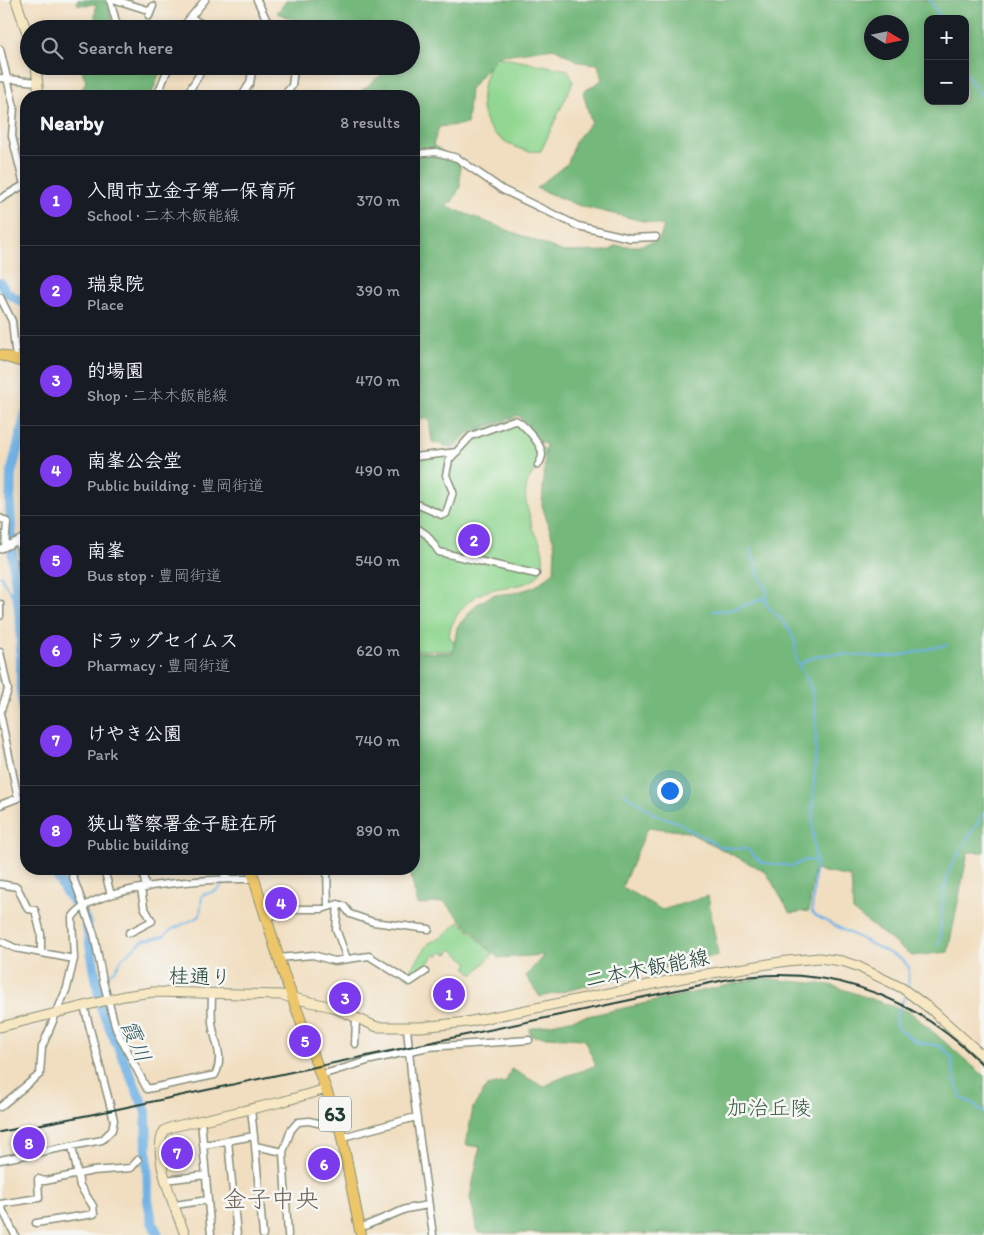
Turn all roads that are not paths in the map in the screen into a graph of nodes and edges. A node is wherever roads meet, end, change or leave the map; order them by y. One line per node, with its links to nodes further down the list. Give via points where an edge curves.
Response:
1 (16, 0): 8 (main road)
2 (110, 0): 9 (street)
3 (116, 0): 6 (street)
4 (205, 0): 7 (street)
5 (257, 0): 11 (street)
6 (151, 11)
7 (192, 18): 10 (street)
8 (23, 20)
9 (116, 20)
10 (195, 20)
11 (266, 20)
12 (0, 49): 18 (street)
13 (36, 75): 19 (main road)
14 (165, 75): 21 (street)
15 (199, 75): 22 (street)
16 (251, 75): 23 (street)
17 (293, 75): 24 (street)
18 (4, 78): 19 (street); 26 (street, via 14,110 12,138)
19 (36, 82): 20 (main road)
20 (38, 90)
21 (159, 90)
22 (190, 90)
23 (246, 90)
24 (288, 90)
25 (420, 153): 29 (street, via 436,152 457,158 503,190 578,226 630,238)
26 (20, 169)
27 (20, 187): 28 (street)
28 (0, 199)
29 (656, 237)
30 (0, 297): 32 (street, via 12,321)
31 (2, 357): 33 (main road)
32 (20, 357)
33 (20, 361)
34 (457, 452): 35 (street); 36 (street, via 471,436 516,420 540,448 542,457); 37 (street, via 449,460 446,475 453,492 446,514)
35 (420, 456)
36 (538, 466)
37 (420, 506)
38 (0, 518): 41 (street, via 7,522)
39 (420, 530): 42 (street, via 439,552)
40 (20, 540): 41 (street)
41 (4, 548)
42 (536, 574)
43 (0, 604): 44 (street)
44 (0, 616)
45 (0, 652): 46 (street, via 8,690 0,713 18,798)
46 (0, 805)
47 (72, 875): 59 (street)
48 (106, 875): 57 (street)
49 (142, 875): 56 (street)
50 (225, 875): 54 (street)
51 (246, 875): 54 (street)
52 (252, 875): 61 (main road, 63)
53 (327, 875): 60 (street)
54 (227, 878): 56 (street)
55 (0, 884): 65 (street, via 17,887 28,909 35,910 41,934)
56 (143, 888): 57 (street); 63 (street, via 144,907 152,922)
57 (111, 895): 59 (street)
58 (338, 904): 60 (street); 62 (street, via 350,914 373,922); 68 (street, via 336,929)
59 (84, 905): 67 (street, via 73,916); 72 (street, via 96,942)
60 (328, 907): 61 (street, via 300,909)
61 (265, 918): 66 (main road, 63)
62 (429, 929)
63 (129, 933)
64 (0, 941): 65 (street, via 15,948)
65 (41, 952): 67 (street)
66 (278, 958): 68 (street, via 313,955 334,961); 71 (main road, 63)
67 (74, 959): 74 (street, via 67,988)
68 (347, 959): 69 (street, via 369,956 410,982)
69 (425, 972)
70 (212, 994): 71 (main road, 桂通り); 72 (main road, 桂通り, via 143,992); 72 (street, via 212,1022 220,1059 215,1075 146,1089 116,1029)
71 (292, 998): 75 (main road, 二本木飯能線, via 332,1007); 82 (main road, 63)
72 (108, 1000): 73 (main road, 桂通り)
73 (88, 1005): 74 (main road); 92 (street, via 114,1120 112,1130 102,1140)
74 (56, 1013): 76 (main road); 84 (street, via 42,1047 40,1074)
75 (356, 1019): 77 (main road, 二本木飯能線, via 377,1027); 79 (street)
76 (0, 1027)
77 (407, 1028): 80 (street); 81 (main road, 二本木飯能線, via 466,1022 688,977 809,959 831,959 857,966 908,992)
78 (529, 1040): 80 (street, via 473,1043)
79 (356, 1044)
80 (408, 1052): 82 (street); 86 (street)
81 (984, 1056)
82 (321, 1075): 83 (main road, 63)
83 (326, 1089): 85 (main road); 88 (main road, 63)
84 (0, 1107)
85 (251, 1110): 87 (main road); 89 (street)
86 (416, 1117): 88 (street); 103 (street)
87 (201, 1120): 91 (street); 99 (main road, via 163,1132 161,1157)
88 (342, 1132): 94 (street, via 309,1121 298,1122 291,1130); 105 (main road, 63)
89 (254, 1136): 90 (street); 93 (street)
90 (228, 1140): 91 (street); 109 (street)
91 (204, 1145): 98 (street)
92 (72, 1146): 95 (street); 97 (street)
93 (255, 1146): 94 (street); 110 (street)
94 (283, 1152): 111 (street)
95 (0, 1160)
96 (138, 1160): 97 (street, via 131,1168)
97 (77, 1175): 101 (street, via 45,1181 38,1179 39,1198); 104 (street, via 94,1214)
98 (206, 1175): 99 (street); 100 (street)
99 (165, 1180): 102 (main road)
100 (208, 1200): 102 (street); 108 (street)
101 (0, 1205): 106 (street)
102 (175, 1205): 107 (main road)
103 (428, 1205): 105 (street, via 406,1209); 112 (street)
104 (36, 1223)
105 (360, 1232)
106 (16, 1235)
107 (185, 1235)
108 (211, 1235)
109 (237, 1235)
110 (263, 1235)
111 (288, 1235)
112 (433, 1235)

